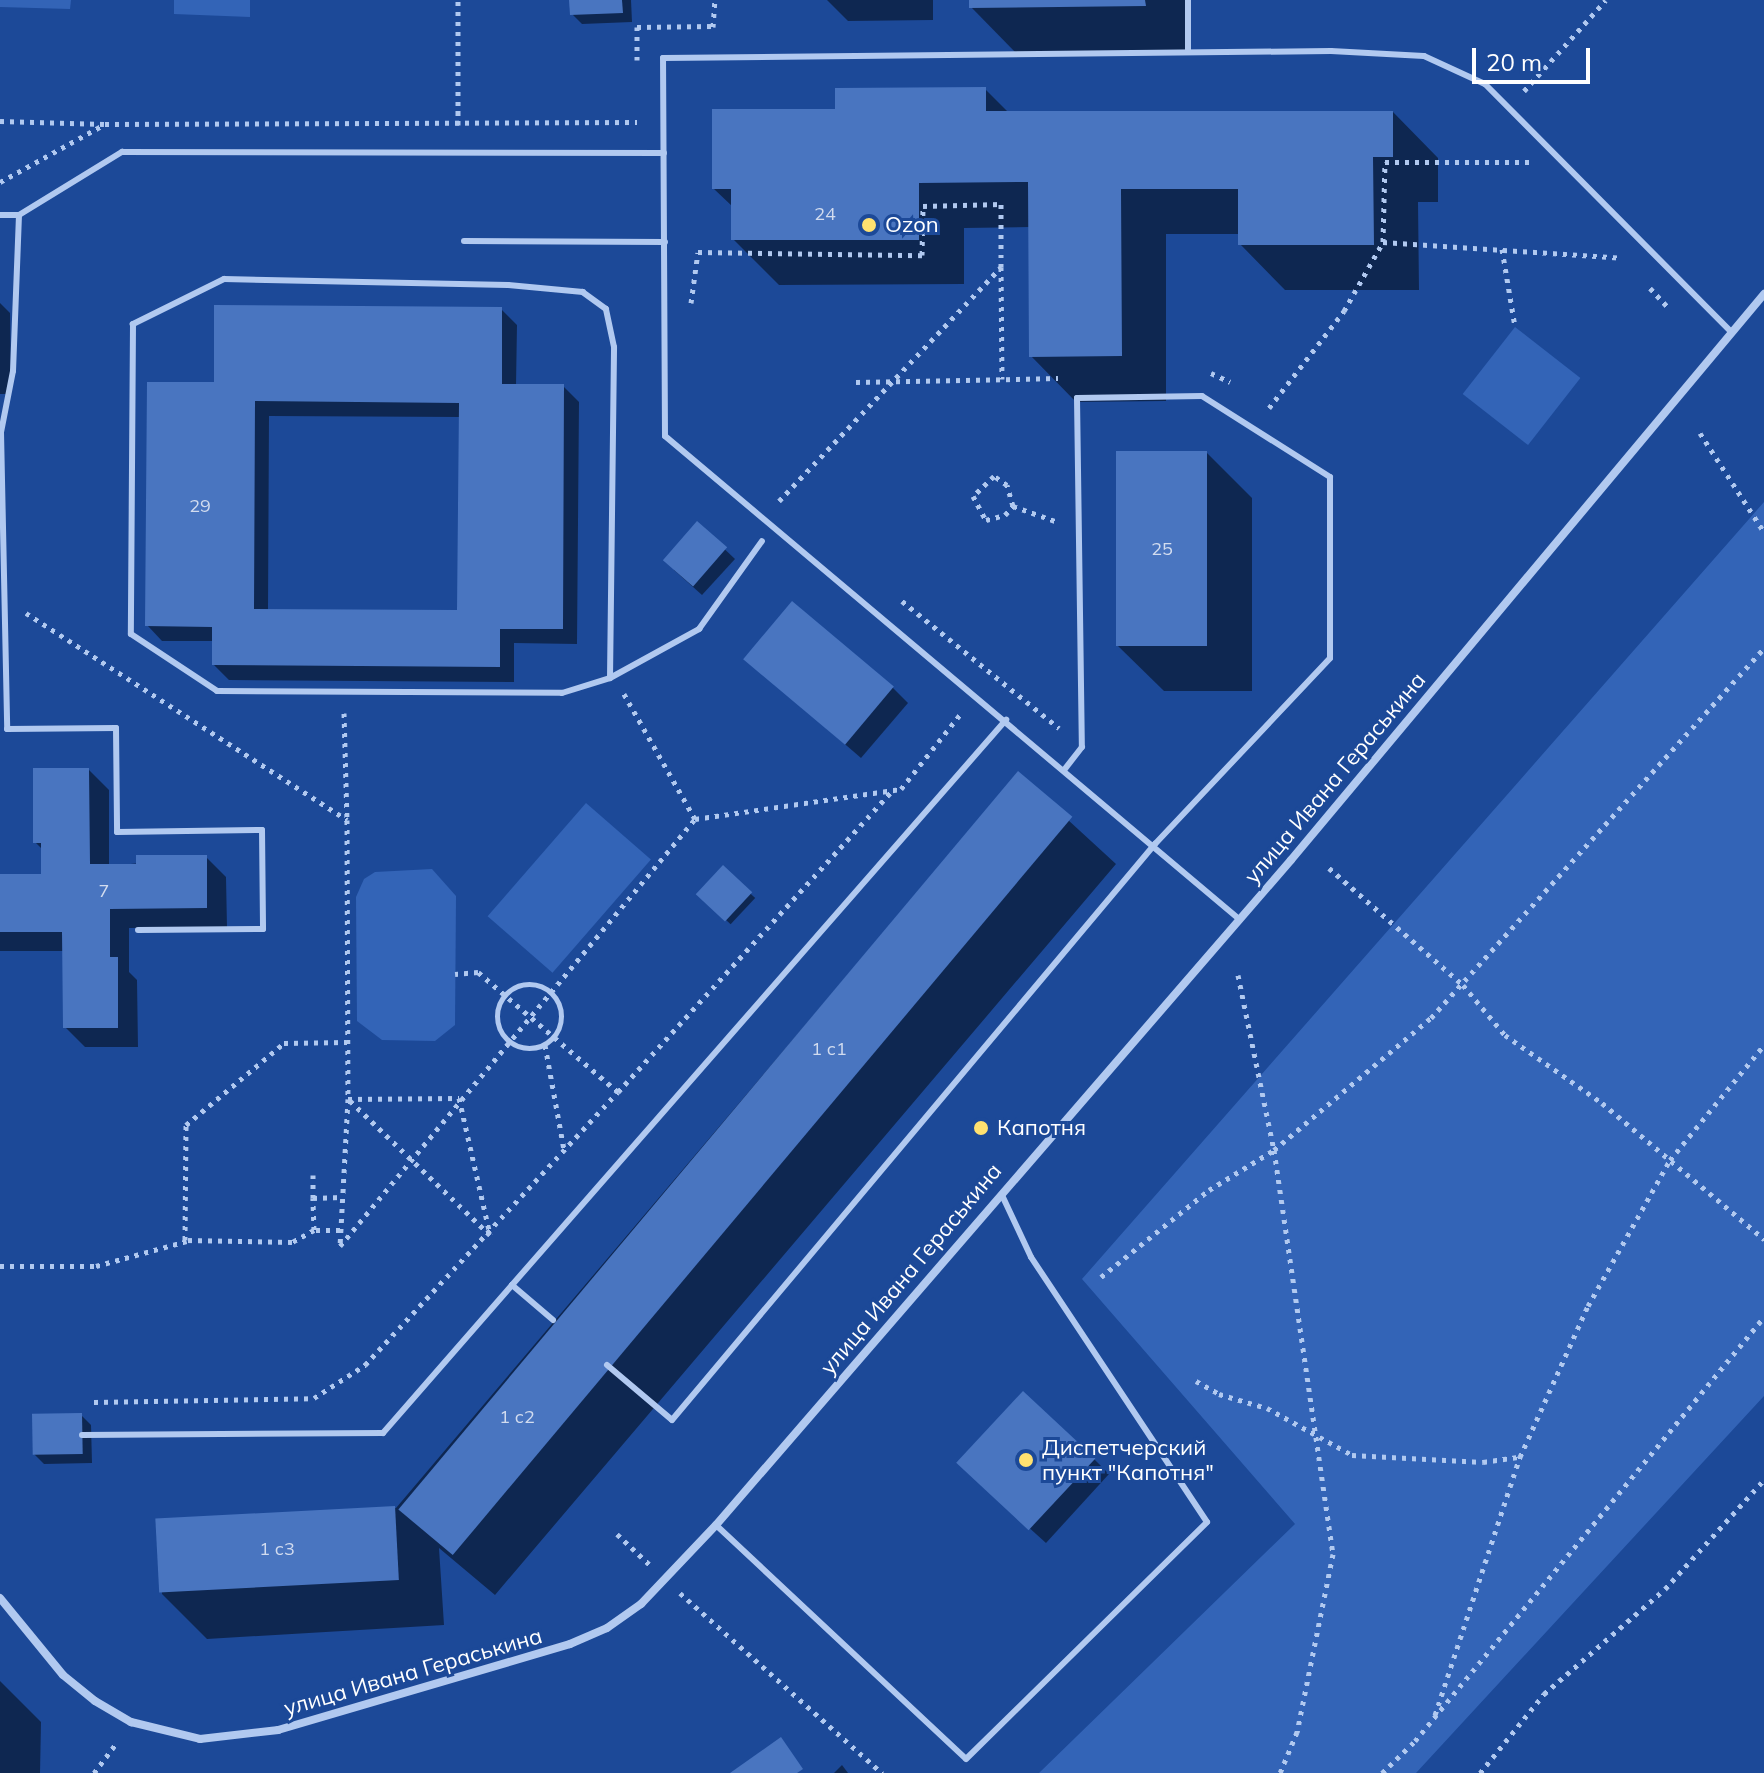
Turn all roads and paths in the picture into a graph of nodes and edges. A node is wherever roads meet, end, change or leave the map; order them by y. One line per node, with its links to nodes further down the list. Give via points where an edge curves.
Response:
1 (458, 0): 13 (path)
2 (715, 0): 5 (path)
3 (1188, 0): 6 (lane)
4 (1606, 0): 9 (path, via 1545,73)
5 (713, 26): 7 (path); 8 (path, via 637,27)
6 (1188, 52): 7 (lane); 9 (lane, via 1424,56 1485,84)
7 (713, 58): 14 (lane, via 663,58)
8 (637, 69)
9 (1507, 107): 32 (lane)
10 (637, 111): 13 (path, via 637,125)
11 (0, 121): 12 (path)
12 (105, 124): 13 (path); 16 (path)
13 (458, 125)
14 (664, 153): 18 (lane, via 122,152); 20 (lane)
15 (1534, 162): 21 (path, via 1385,162)
16 (0, 182)
17 (0, 215): 18 (lane)
18 (19, 215): 60 (lane, via 13,371 1,432 7,729 116,728 117,832 262,830 263,929)
19 (464, 241): 20 (lane)
20 (665, 242): 52 (lane, via 665,436)
21 (1383, 242): 23 (path); 37 (path, via 1344,311)
22 (1611, 246): 24 (path)
23 (1502, 249): 24 (path); 31 (path)
24 (1620, 257): 26 (path)
25 (1001, 267): 30 (path, via 1001,204 923,206 922,255 698,252); 34 (path); 36 (path)
26 (1630, 267)
27 (1639, 277): 29 (path)
28 (1764, 294): 32 (street, улица Ивана Гераськина)
29 (1668, 307)
30 (691, 310)
31 (1515, 327)
32 (1731, 332): 59 (street, улица Ивана Гераськина)
33 (1058, 378): 34 (path)
34 (1002, 379): 36 (path)
35 (856, 382): 36 (path)
36 (890, 382): 40 (path)
37 (1269, 408)
38 (1700, 433): 43 (path)
39 (767, 491): 40 (path)
40 (779, 501): 42 (path)
41 (1013, 506): 41 (path, via 1005,515 986,520 973,496 994,476 1007,485); 44 (path, via 1060,523)
42 (791, 511)
43 (1764, 532)
44 (1060, 538)
45 (762, 541): 48 (lane, via 699,629)
46 (890, 592): 51 (path, via 1064,733)
47 (1764, 648): 63 (path)
48 (610, 678): 49 (lane, via 562,693); 49 (lane, via 614,347 606,309 583,292 508,285 224,279 133,324 131,634 217,691); 55 (path, via 630,702)
49 (344, 692): 56 (path)
50 (951, 701): 54 (path, via 963,711 901,789)
51 (1064, 718)
52 (1006, 720): 53 (lane); 90 (lane)
53 (1065, 769): 57 (lane); 57 (lane, via 1082,747 1077,398 1202,396 1330,477 1330,658)
54 (892, 791): 55 (path); 72 (path)
55 (695, 819): 64 (path)
56 (347, 820)
57 (1155, 844): 59 (lane); 93 (lane, via 672,1420)
58 (1329, 868): 63 (path)
59 (1239, 919): 79 (street, улица Ивана Гераськина, via 1016,1171)
60 (138, 930)
61 (455, 974): 65 (path, via 478,972)
62 (1238, 975): 74 (path)
63 (1463, 985): 74 (path); 77 (path, via 1505,1035 1602,1103)
64 (550, 991): 65 (path, via 527,984); 66 (path); 67 (path, via 562,1013)
65 (504, 995): 66 (path); 68 (path, via 497,1019)
66 (529, 1016): 67 (path); 68 (path)
67 (554, 1037): 70 (path); 72 (path)
68 (508, 1041): 70 (path, via 520,1047); 73 (path)
69 (347, 1042): 87 (path, via 284,1043 186,1125)
70 (545, 1045): 75 (path)
71 (1764, 1045): 77 (path)
72 (618, 1092): 75 (path)
73 (459, 1098): 76 (path); 76 (path, via 348,1099); 85 (path)
74 (1274, 1150): 89 (path, via 1209,1190); 97 (path)
75 (565, 1151): 85 (path)
76 (411, 1155): 82 (path); 85 (path)
77 (1670, 1160): 86 (path); 98 (path, via 1588,1306)
78 (313, 1175): 81 (path)
79 (1002, 1195): 100 (street, улица Ивана Гераськина); 100 (lane, via 1031,1257 1207,1522 966,1759)
80 (342, 1197): 81 (path)
81 (313, 1198): 83 (path)
82 (367, 1207)
83 (314, 1230): 84 (path); 87 (path, via 292,1242)
84 (340, 1230)
85 (490, 1235): 95 (path, via 365,1365 314,1398)
86 (1764, 1239)
87 (188, 1240): 88 (path, via 96,1266)
88 (0, 1266)
89 (1101, 1277)
90 (512, 1285): 92 (lane); 96 (lane, via 383,1433)
91 (1764, 1317): 104 (path)
92 (553, 1320)
93 (607, 1365)
94 (1196, 1381): 97 (path, via 1267,1408)
95 (94, 1402)
96 (82, 1435)
97 (1317, 1436): 98 (path, via 1352,1455 1483,1462); 106 (path, via 1333,1554 1297,1732)
98 (1520, 1457): 104 (path)
99 (1764, 1480): 108 (path, via 1665,1589 1544,1694)
100 (716, 1525): 102 (street, улица Ивана Гераськина)
101 (617, 1534): 102 (path)
102 (667, 1581): 103 (street, улица Ивана Гераськина, via 607,1628 570,1644 278,1730 200,1739 143,1726 95,1701 63,1675); 105 (path)
103 (0, 1598)
104 (1435, 1715): 107 (path)
105 (882, 1773)
106 (1280, 1773)
107 (1382, 1773)
108 (1480, 1773)

